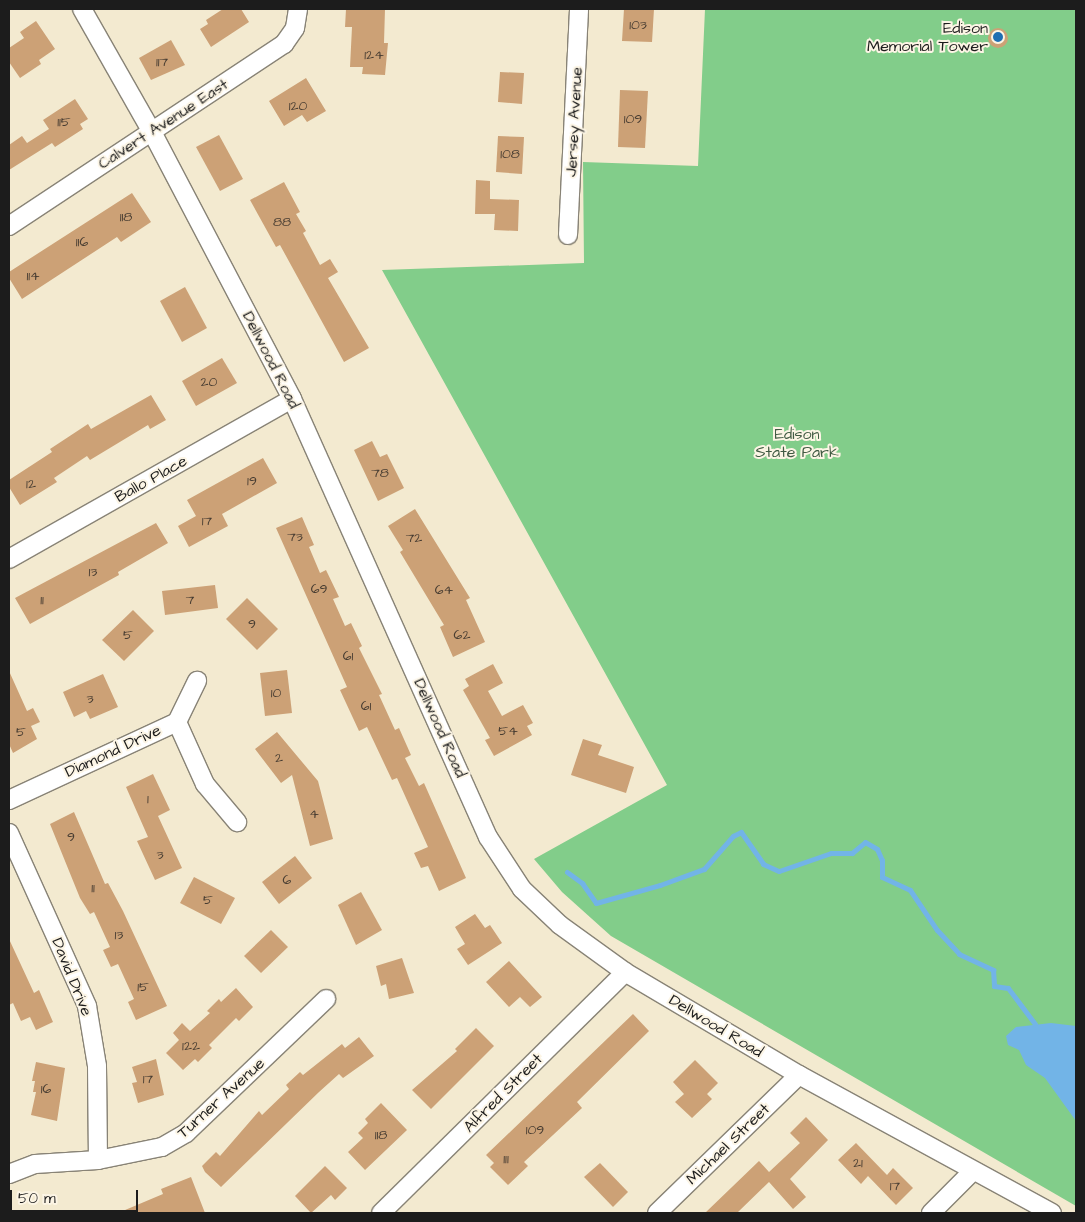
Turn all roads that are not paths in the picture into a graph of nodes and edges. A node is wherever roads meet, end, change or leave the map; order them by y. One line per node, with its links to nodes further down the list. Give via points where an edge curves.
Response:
1 (82, 9): 4 (street, Dellwood Road)
2 (298, 9): 4 (street, Calvert Avenue East, via 296,28 284,44)
3 (579, 9): 6 (street, Jersey Avenue)
4 (152, 132): 5 (street, Calvert Avenue East); 7 (street, Dellwood Road)
5 (9, 226)
6 (568, 235)
7 (292, 399): 8 (street, Ballo Place); 14 (street, Dellwood Road, via 488,837 504,864 539,908)
8 (9, 559)
9 (197, 681): 10 (street, Diamond Drive)
10 (176, 722): 11 (street, Diamond Drive); 12 (street, via 205,784)
11 (9, 800)
12 (237, 822)
13 (9, 833): 17 (street, David Drive, via 87,1006 97,1066)
14 (625, 972): 16 (street, Dellwood Road); 20 (street, Alfred Street)
15 (326, 999): 17 (street, Turner Avenue, via 186,1133 147,1152)
16 (800, 1075): 18 (street, Dellwood Road); 21 (street, Michael Street)
17 (98, 1160): 19 (street, Turner Avenue, via 35,1164)
18 (972, 1172): 22 (street); 23 (street, Dellwood Road)
19 (9, 1174)
20 (381, 1213)
21 (657, 1213)
22 (931, 1213)
23 (1052, 1213)

